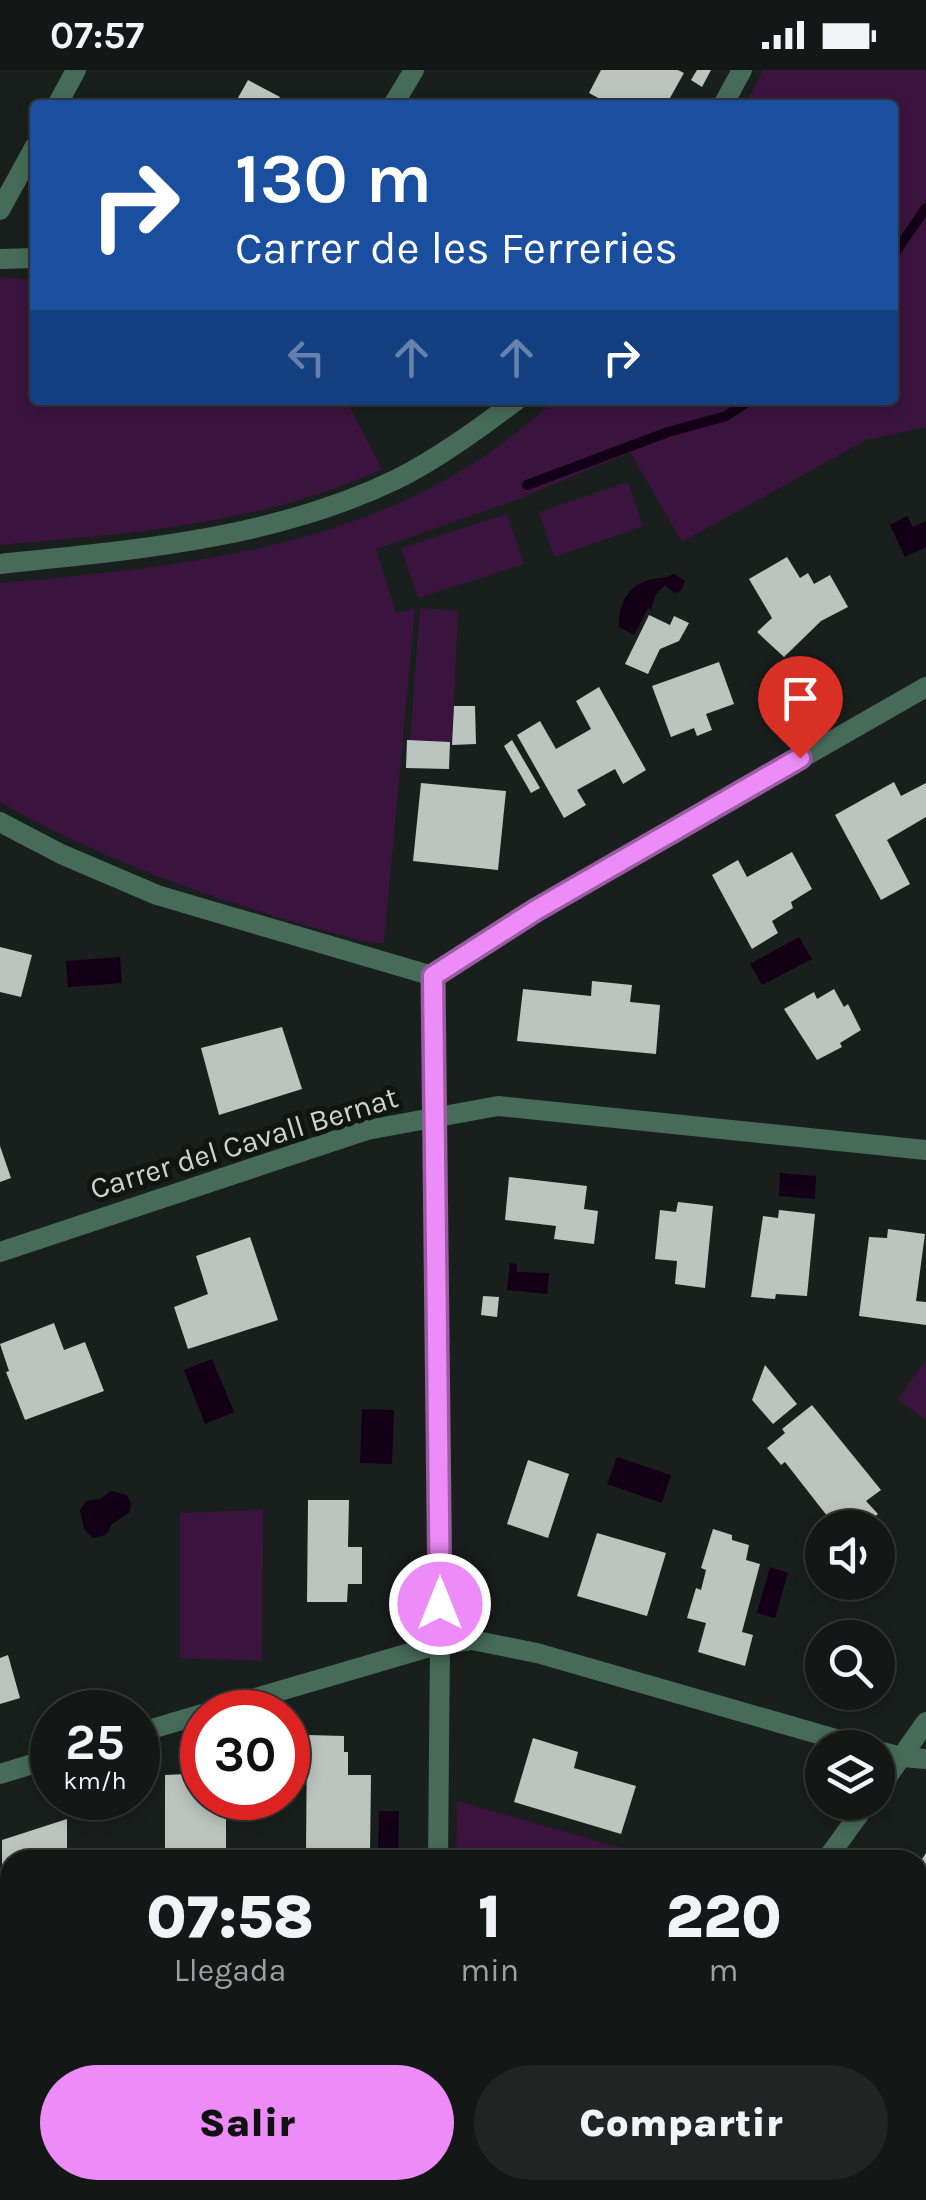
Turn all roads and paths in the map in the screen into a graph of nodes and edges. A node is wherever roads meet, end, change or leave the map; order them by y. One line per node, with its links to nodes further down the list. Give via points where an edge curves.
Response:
1 (76, 70): 4 (street)
2 (414, 70): 5 (street)
3 (742, 70): 6 (street)
4 (60, 100)
5 (395, 100)
6 (727, 100)
7 (30, 155): 8 (street)
8 (0, 210)
9 (0, 258): 10 (street)
10 (30, 258)
11 (509, 405): 12 (street, via 396,479 314,510 167,546)
12 (0, 564)
13 (926, 686): 15 (street)
14 (0, 822): 15 (street, via 158,895)
15 (433, 976): 16 (street)
16 (436, 1116): 17 (street, Carrer del Cavall Bernat, via 516,1107); 18 (street, Carrer del Cavall Bernat, via 367,1130); 19 (street)
17 (926, 1150)
18 (0, 1252)
19 (440, 1644): 20 (street); 22 (street, via 472,1640 537,1652); 30 (street)
20 (283, 1690)
21 (926, 1722): 24 (street)
22 (805, 1730)
23 (895, 1755): 24 (street)
24 (902, 1757): 25 (street); 27 (street)
25 (926, 1759)
26 (30, 1765): 28 (street)
27 (895, 1767)
28 (0, 1774)
29 (855, 1820): 31 (street)
30 (438, 1850)
31 (833, 1850)

